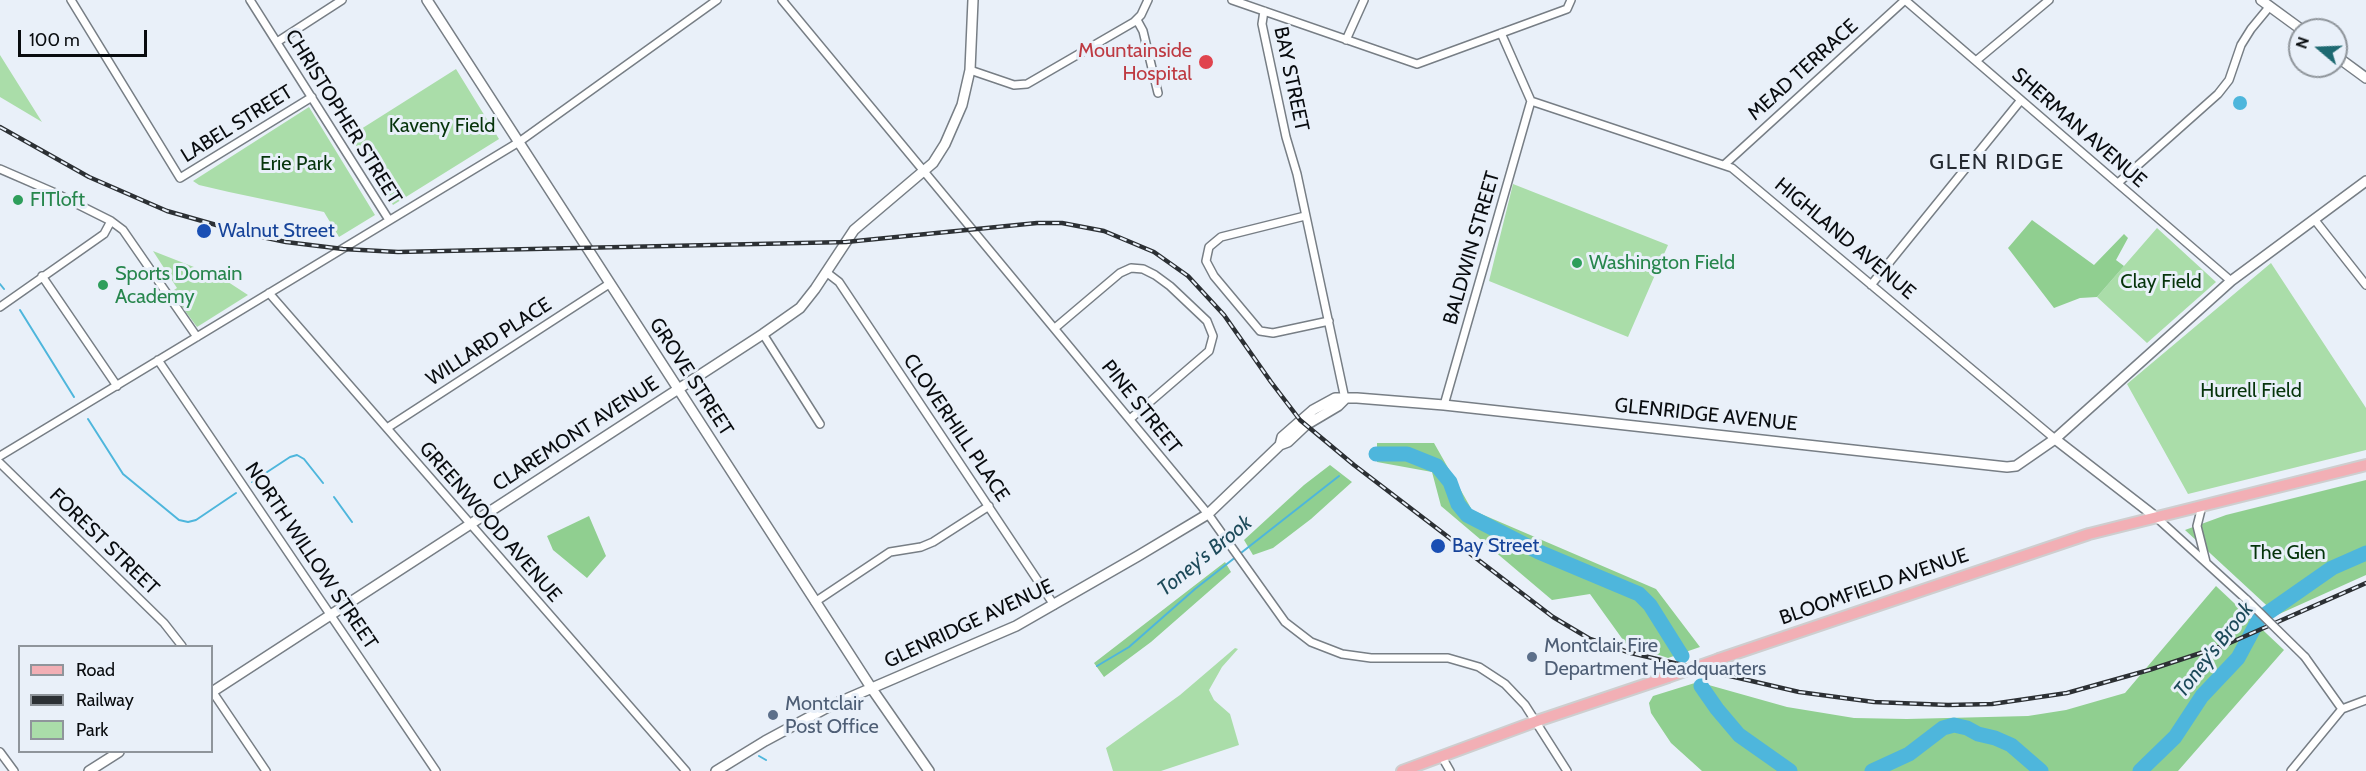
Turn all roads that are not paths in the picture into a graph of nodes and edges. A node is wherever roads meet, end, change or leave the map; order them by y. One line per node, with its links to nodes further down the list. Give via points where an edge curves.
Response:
1 (71, 0): 26 (street, LABEL STREET, via 180,178)
2 (250, 0): 20 (street, CHRISTOPHER STREET)
3 (342, 0): 20 (street)
4 (427, 0): 29 (street, GROVE STREET)
5 (717, 0): 29 (street)
6 (782, 0): 32 (street, PINE STREET)
7 (973, 0): 23 (street, CLAREMONT AVENUE)
8 (1148, 0): 16 (street)
9 (1232, 0): 15 (street)
10 (1364, 0): 19 (street)
11 (1571, 0): 18 (street, via 1567,9)
12 (1905, 0): 21 (street, SHERMAN AVENUE); 30 (street, MEAD TERRACE)
13 (2049, 0): 21 (street)
14 (2265, 3): 17 (street); 34 (street, via 2241,45 2229,80 2218,94)
15 (1264, 11): 19 (street); 35 (street, BAY STREET, via 1262,24)
16 (1137, 20): 23 (street, via 1027,84 1014,85); 25 (street)
17 (2288, 20)
18 (1501, 33): 19 (street, via 1417,64); 28 (street)
19 (1346, 40)
20 (277, 42): 26 (street, CHRISTOPHER STREET)
21 (1977, 60): 27 (street, SHERMAN AVENUE)
22 (2348, 65): 24 (street)
23 (970, 70): 32 (street, CLAREMONT AVENUE, via 953,128 938,156)
24 (2366, 78)
25 (1158, 93)
26 (312, 97): 37 (street, CHRISTOPHER STREET)
27 (2021, 100): 34 (street, SHERMAN AVENUE); 43 (street)
28 (1531, 101): 30 (street, HIGHLAND AVENUE); 55 (street, BALDWIN STREET)
29 (519, 142): 37 (street); 42 (street, GROVE STREET)
30 (1724, 165): 43 (street, HIGHLAND AVENUE)
31 (0, 169): 38 (street)
32 (923, 171): 39 (street, CLAREMONT AVENUE, via 854,230); 48 (street, PINE STREET)
33 (2366, 181): 36 (street, GLENRIDGE AVENUE)
34 (2118, 183): 41 (street, SHERMAN AVENUE)
35 (1305, 216): 47 (street, BAY STREET); 47 (street, via 1226,235 1215,241 1206,254 1208,268 1260,331 1273,333)
36 (2314, 219): 41 (street, GLENRIDGE AVENUE); 44 (street)
37 (389, 220): 45 (street)
38 (111, 221): 40 (street, via 104,234); 50 (street, via 132,240)
39 (826, 272): 49 (street, CLAREMONT AVENUE, via 806,303); 63 (street, CLOVERHILL PLACE, via 839,282)
40 (42, 276): 46 (street); 52 (street)
41 (2231, 281): 59 (street, GLENRIDGE AVENUE)
42 (609, 284): 53 (street, GROVE STREET); 58 (street, WILLARD PLACE)
43 (1871, 285): 59 (street, HIGHLAND AVENUE)
44 (2366, 285)
45 (269, 293): 50 (street); 58 (street, GREENWOOD AVENUE)
46 (0, 307)
47 (1329, 321): 54 (street, BAY STREET)
48 (1055, 328): 56 (street, PINE STREET); 56 (street, via 1131,268 1143,269 1162,280 1207,321 1213,336 1209,351)
49 (764, 334): 53 (street, CLAREMONT AVENUE); 57 (street)
50 (197, 337): 51 (street)
51 (158, 360): 52 (street); 71 (street, NORTH WILLOW STREET)
52 (117, 386): 60 (street)
53 (677, 390): 67 (street, CLAREMONT AVENUE); 69 (street, GROVE STREET)
54 (1345, 399): 55 (street, GLENRIDGE AVENUE); 65 (street, GLENRIDGE AVENUE, via 1280,445)
55 (1444, 405): 59 (street, GLENRIDGE AVENUE, via 2007,467 2024,462)
56 (1130, 419): 65 (street, PINE STREET)
57 (820, 424)
58 (387, 428): 67 (street, GREENWOOD AVENUE)
59 (2055, 439): 66 (street, HIGHLAND AVENUE)
60 (0, 456)
61 (0, 463): 72 (street, FOREST STREET, via 164,623)
62 (2366, 465): 64 (main road, BLOOMFIELD AVENUE)
63 (989, 506): 69 (street, via 933,542 890,552); 70 (street, CLOVERHILL PLACE)
64 (2202, 506): 66 (main road, BLOOMFIELD AVENUE); 68 (street, via 2197,526)
65 (1208, 514): 70 (street, GLENRIDGE AVENUE); 78 (street, PINE STREET, via 1285,622 1311,642 1356,657 1442,657 1472,664 1505,684)
66 (2157, 518): 68 (street); 78 (main road, BLOOMFIELD AVENUE, bridge, via 2080,537)
67 (469, 524): 71 (street, CLAREMONT AVENUE); 86 (street, GREENWOOD AVENUE)
68 (2206, 562): 77 (street, bridge, via 2305,657)
69 (815, 602): 73 (street, GROVE STREET)
70 (1054, 605): 73 (street, GLENRIDGE AVENUE, via 993,638)
71 (331, 614): 74 (street, CLAREMONT AVENUE); 85 (street, NORTH WILLOW STREET)
72 (181, 645)
73 (872, 689): 87 (street, GLENRIDGE AVENUE, via 830,706); 88 (street, GROVE STREET)
74 (213, 690)
75 (213, 692): 84 (street)
76 (2366, 700): 77 (street)
77 (2342, 709): 92 (street)
78 (1537, 721): 81 (main road, BLOOMFIELD AVENUE); 91 (street, PINE STREET)
79 (0, 752): 82 (street)
80 (117, 753): 83 (street)
81 (1442, 757): 89 (main road, BLOOMFIELD AVENUE); 90 (street)
82 (14, 771)
83 (89, 771)
84 (266, 771)
85 (436, 771)
86 (686, 771)
87 (716, 771)
88 (929, 771)
89 (1402, 771)
90 (1450, 771)
91 (1567, 771)
92 (2291, 771)

